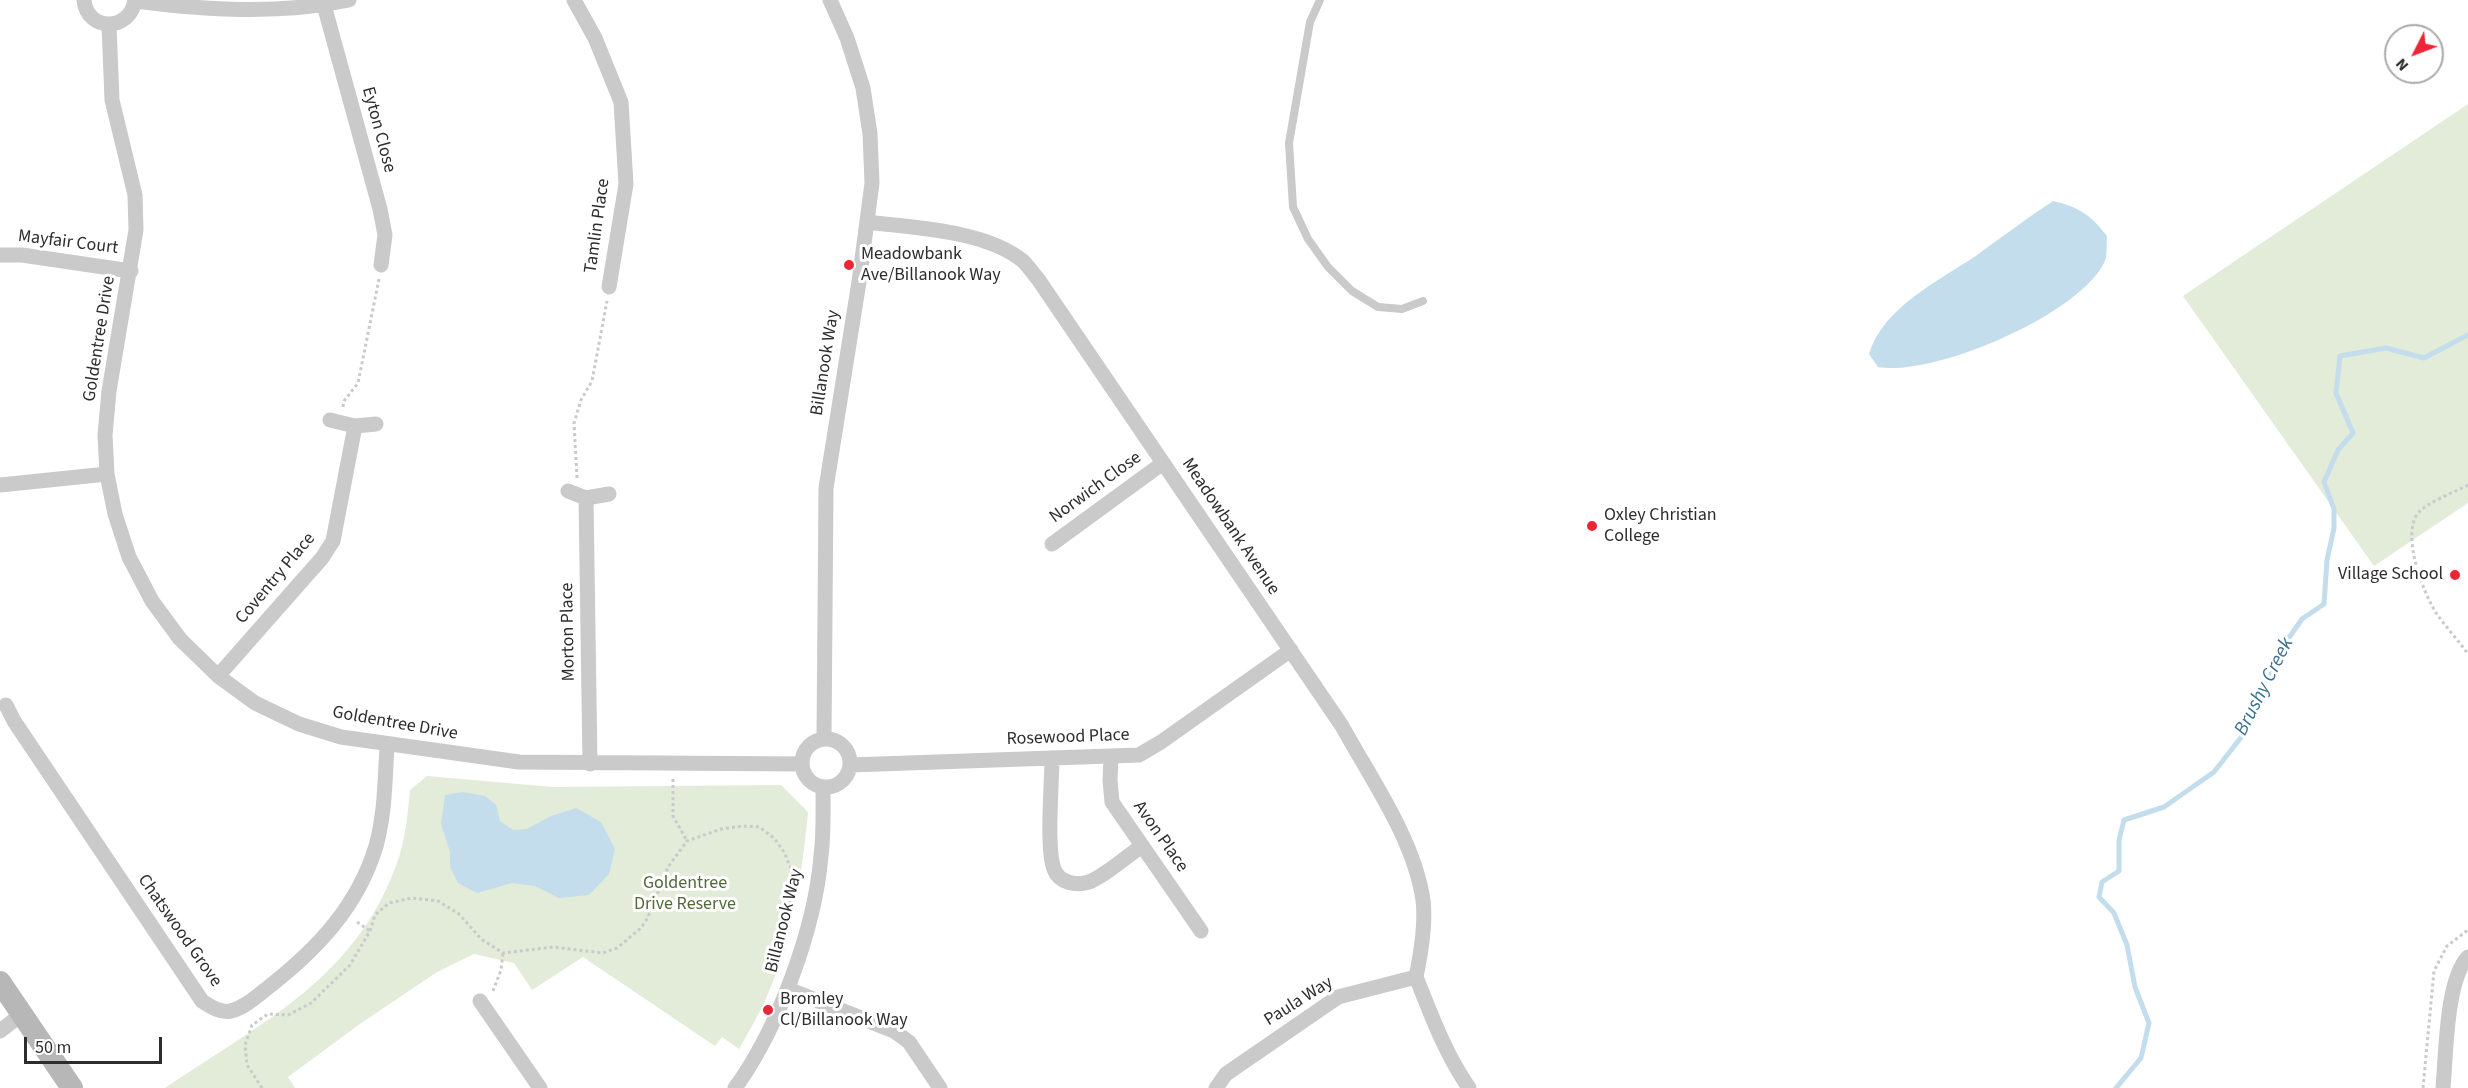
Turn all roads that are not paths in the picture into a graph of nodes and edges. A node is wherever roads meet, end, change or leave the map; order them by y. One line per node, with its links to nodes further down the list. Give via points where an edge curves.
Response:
1 (84, 0): 8 (street, via 88,13)
2 (135, 0): 7 (street, via 218,9); 8 (street, via 129,15)
3 (349, 0): 7 (street)
4 (574, 0): 13 (street, Tamlin Place, via 595,38 621,102 626,184)
5 (830, 0): 9 (street, Billanook Way, via 863,88 872,183)
6 (1320, 0): 14 (lane, via 1310,22 1289,143 1293,207 1328,267 1352,291 1377,307 1402,309)
7 (324, 5): 11 (street, Eyton Close, via 380,209 385,235)
8 (108, 25): 12 (street, Goldentree Drive, via 112,100 135,195)
9 (867, 222): 16 (street, Meadowbank Avenue, via 971,237 1022,261); 24 (street, Billanook Way, via 826,488)
10 (0, 255): 12 (street, Mayfair Court)
11 (381, 266)
12 (131, 271): 17 (street, Goldentree Drive, via 109,391)
13 (609, 287)
14 (1423, 301)
15 (376, 424): 22 (street, Coventry Place, via 342,423 333,541)
16 (1163, 463): 20 (street, Norwich Close); 21 (street, Meadowbank Avenue)
17 (107, 474): 18 (street); 22 (street, Goldentree Drive, via 129,557 152,601 180,639)
18 (0, 485)
19 (609, 494): 28 (street, Morton Place, via 577,495)
20 (1052, 544)
21 (1291, 650): 27 (street, Rosewood Place, via 1161,742 1139,755); 35 (street, Meadowbank Avenue, via 1342,726 1413,858 1423,901 1422,947)
22 (218, 676): 25 (street, Goldentree Drive, via 255,703 298,724)
23 (6, 705): 25 (street, Chatswood Grove, via 202,1001 216,1010 231,1011 247,1003 296,965 316,948 348,906 376,846 382,820)
24 (824, 739): 29 (street, via 810,744); 30 (street, via 843,746)
25 (387, 746): 28 (street, Goldentree Drive, via 519,762)
26 (1052, 758): 27 (street, Rosewood Place); 30 (street, Rosewood Place); 32 (street, via 1051,852 1054,870 1064,881 1090,881)
27 (1111, 758): 32 (street, Avon Place, via 1112,802)
28 (590, 764): 29 (street, Goldentree Drive)
29 (802, 764): 31 (street, via 806,777)
30 (850, 765): 31 (street, via 838,784)
31 (823, 787): 37 (street, Billanook Way, via 821,856 814,900)
32 (1143, 846): 33 (street, Avon Place)
33 (1201, 932)
34 (2468, 957): 47 (street, via 2452,989)
35 (1416, 977): 45 (street, Paula Way, via 1338,997 1226,1074); 46 (street, via 1436,1031)
36 (0, 982): 39 (main road)
37 (788, 989): 43 (street, Billanook Way); 44 (street, via 894,1031 909,1042)
38 (480, 1001): 42 (street)
39 (22, 1014): 40 (street); 41 (main road)
40 (0, 1032)
41 (72, 1088)
42 (540, 1088)
43 (735, 1088)
44 (940, 1088)
45 (1216, 1088)
46 (1469, 1088)
47 (2443, 1088)

